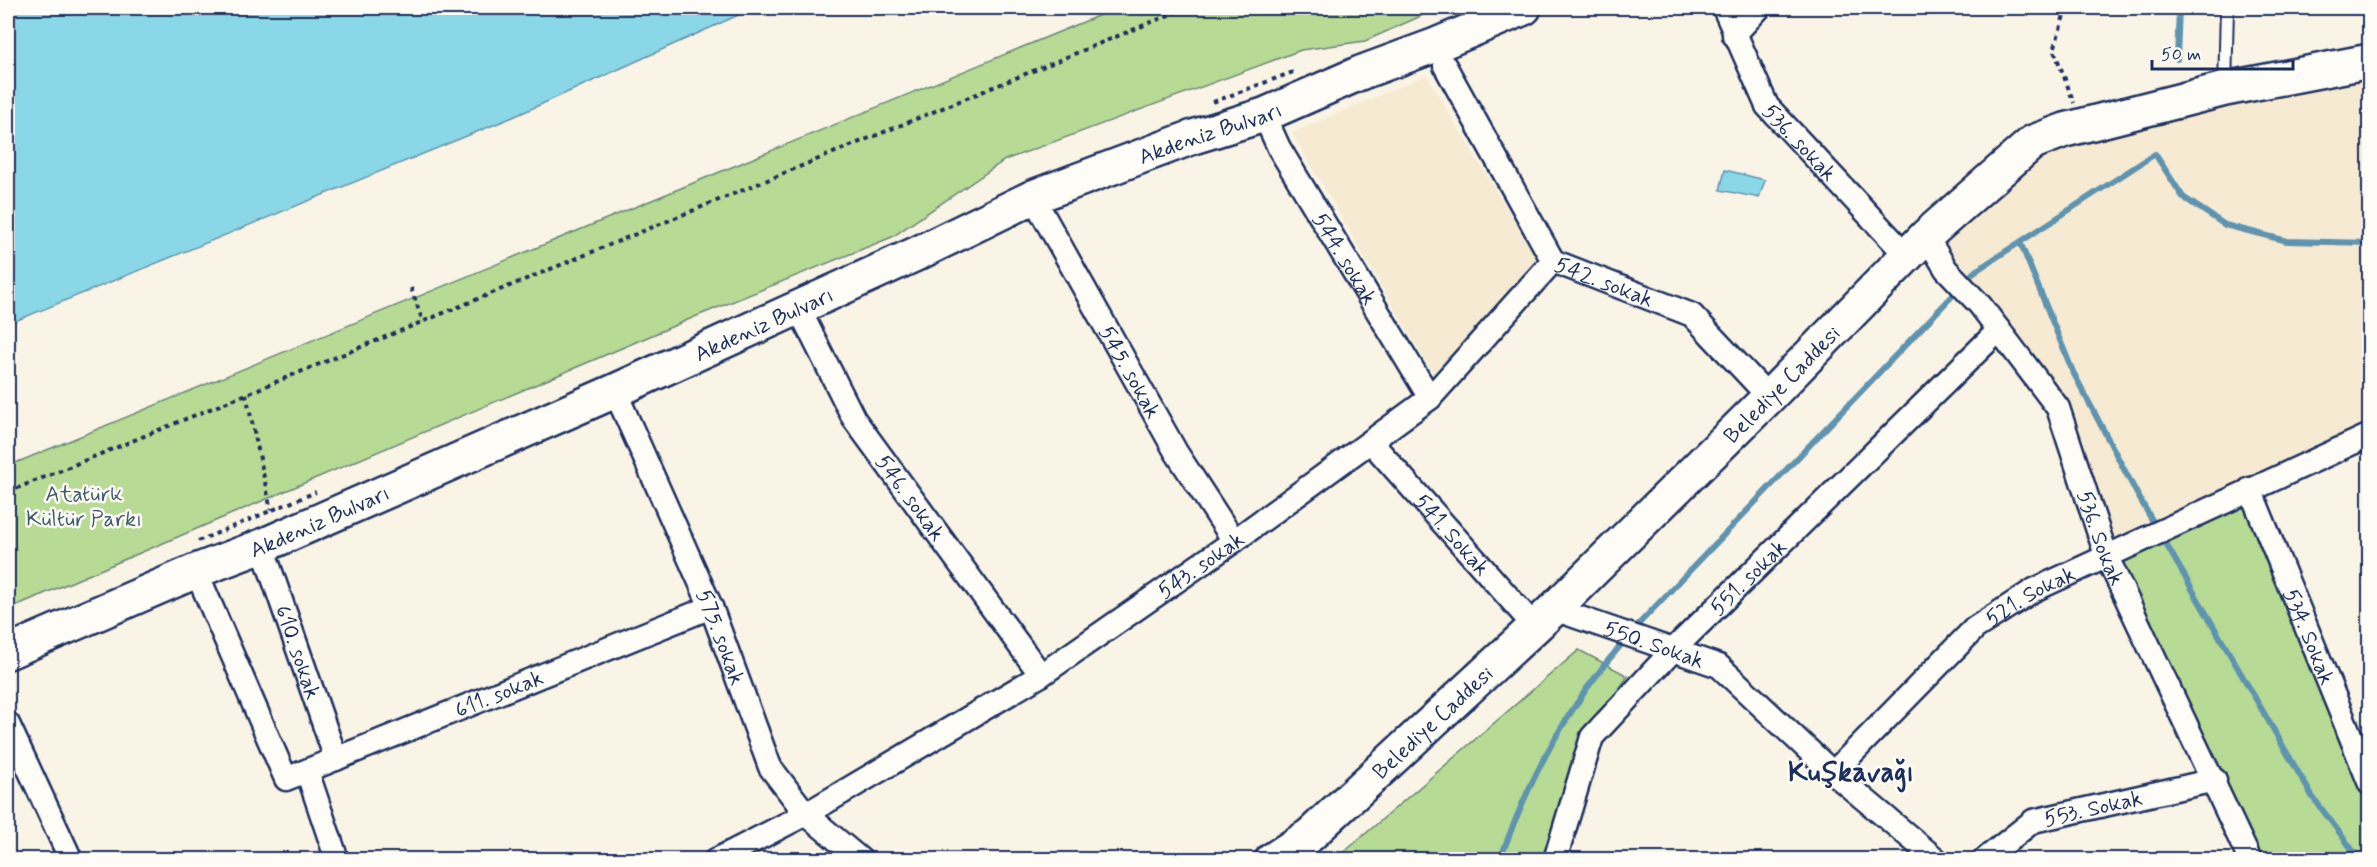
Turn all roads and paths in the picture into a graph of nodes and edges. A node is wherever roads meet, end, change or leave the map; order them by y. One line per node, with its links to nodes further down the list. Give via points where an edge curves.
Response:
1 (1186, 8): 18 (path)
2 (1524, 8): 11 (main road, Akdeniz Bulvarı)
3 (1724, 8): 7 (street, 536. sokak)
4 (1759, 8): 7 (street)
5 (2066, 8): 12 (path, via 2054,50)
6 (2227, 8): 10 (lane)
7 (1734, 35): 14 (street, 536. sokak, via 1767,106)
8 (2370, 61): 10 (main road, Belediye Caddesi)
9 (1445, 66): 15 (street, 542. sokak)
10 (2225, 89): 12 (main road, Belediye Caddesi)
11 (1264, 115): 13 (main road, Akdeniz Bulvarı, via 1193,137); 23 (street, 544. sokak, via 1279,148)
12 (2082, 126): 14 (main road, Belediye Caddesi, via 2033,142)
13 (1033, 197): 17 (main road, Akdeniz Bulvarı); 29 (street, 545. sokak, via 1176,452)
14 (1916, 246): 19 (street, 536. Sokak, via 1946,268); 22 (main road, Belediye Caddesi)
15 (1553, 261): 22 (street, 542. sokak, via 1692,315); 23 (street, 543. sokak)
16 (411, 288): 18 (path)
17 (798, 307): 20 (main road, Akdeniz Bulvarı); 37 (street, 546. sokak, via 854,419)
18 (423, 321): 21 (path)
19 (1999, 330): 31 (street, 536. Sokak, via 2058,408); 35 (street, 551. sokak)
20 (615, 391): 30 (main road, Akdeniz Bulvarı); 33 (street, 575. sokak)
21 (246, 394): 27 (path); 28 (path)
22 (1769, 397): 34 (main road, Belediye Caddesi)
23 (1430, 398): 25 (street, 543. sokak)
24 (2370, 435): 26 (street, 521. Sokak)
25 (1371, 442): 29 (street, 543. sokak); 34 (street, 541. Sokak)
26 (2250, 489): 31 (street, 521. Sokak); 43 (street, 534. Sokak)
27 (8, 492)
28 (271, 510)
29 (1234, 541): 37 (street, 543. sokak)
30 (262, 546): 32 (main road, Akdeniz Bulvarı); 39 (street, 610. sokak)
31 (2106, 555): 40 (street, 521. Sokak, via 2034,590 1976,628); 42 (street, 536. Sokak)
32 (196, 571): 36 (main road, Akdeniz Bulvarı); 41 (street)
33 (711, 608): 39 (street, 611. sokak); 44 (street, 575. sokak, via 770,767)
34 (1557, 618): 35 (street, 550. Sokak); 49 (main road, Belediye Caddesi, via 1311,835)
35 (1674, 649): 40 (street, 550. Sokak, via 1719,666); 50 (street, 551. sokak, via 1592,737)
36 (8, 652)
37 (1041, 675): 44 (street, 543. sokak)
38 (8, 724): 45 (street)
39 (336, 759): 41 (street, 611. sokak)
40 (1833, 773): 51 (street, 550. Sokak)
41 (296, 775): 46 (street)
42 (2215, 780): 52 (street, 553. Sokak, via 2033,821); 53 (street, 536. Sokak)
43 (2370, 784)
44 (806, 814): 47 (street, 543. sokak); 48 (street, 575. sokak)
45 (71, 860)
46 (337, 860)
47 (716, 860)
48 (861, 860)
49 (1272, 860)
50 (1555, 860)
51 (1937, 860)
52 (1984, 860)
53 (2250, 860)

